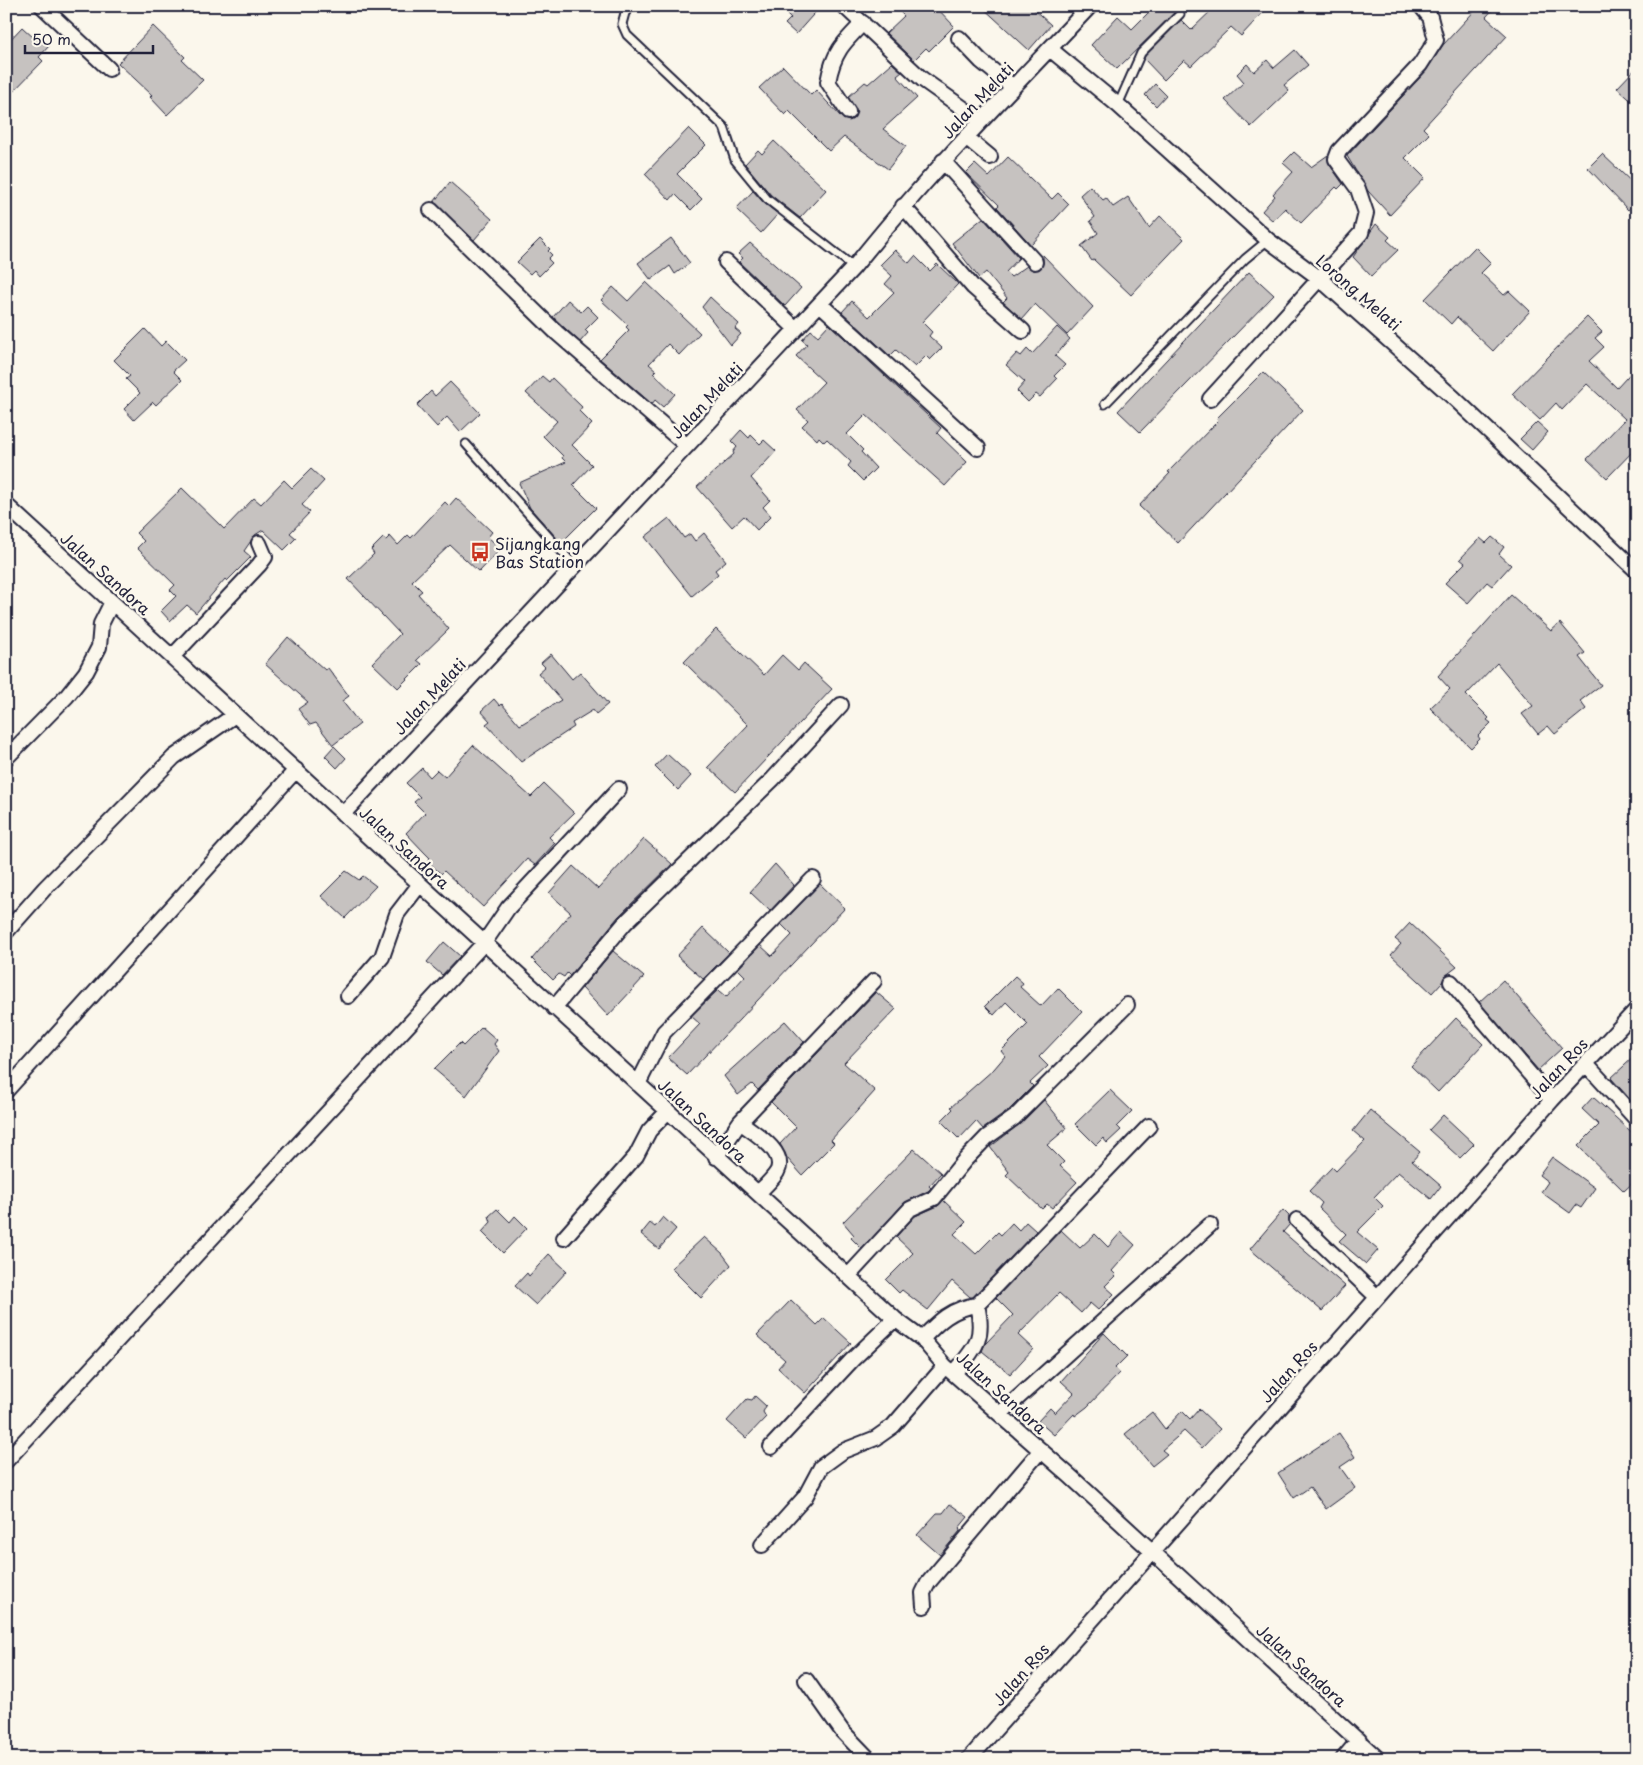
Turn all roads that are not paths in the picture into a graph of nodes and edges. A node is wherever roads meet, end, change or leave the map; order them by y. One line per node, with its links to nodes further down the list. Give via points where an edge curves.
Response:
1 (42, 6): 10 (street)
2 (631, 6): 23 (lane, via 622,24 627,35 724,127 735,160 767,199)
3 (844, 6): 7 (street)
4 (1090, 6): 9 (street, Jalan Melati)
5 (1421, 6): 24 (street, via 1430,18 1436,40 1420,64 1339,151 1336,159 1358,189 1366,213 1361,233)
6 (1180, 14): 12 (lane, via 1141,53)
7 (863, 23): 13 (street, via 840,46 831,64 828,82); 14 (street, via 922,79)
8 (959, 38): 11 (street, via 981,62)
9 (1050, 49): 11 (street, Jalan Melati); 12 (street, Lorong Melati)
10 (109, 69)
11 (1013, 87): 14 (street, Jalan Melati)
12 (1118, 105): 20 (street, Lorong Melati)
13 (848, 112)
14 (981, 121): 15 (street, Jalan Melati)
15 (966, 137): 16 (street); 17 (street, Jalan Melati)
16 (990, 157)
17 (943, 161): 18 (street, Jalan Melati); 22 (street)
18 (903, 206): 23 (street, Jalan Melati); 27 (street, via 973,287)
19 (431, 210): 31 (street, via 557,333)
20 (1268, 240): 24 (street, Lorong Melati); 29 (lane, via 1245,259)
21 (726, 262): 26 (street)
22 (1035, 262)
23 (854, 268): 25 (street, Jalan Melati)
24 (1319, 278): 28 (street); 36 (street, Lorong Melati, via 1455,399)
25 (820, 304): 26 (street, Jalan Melati); 32 (street)
26 (796, 330): 31 (street, Jalan Melati)
27 (1023, 331)
28 (1210, 399)
29 (1105, 404)
30 (466, 444): 35 (lane)
31 (687, 446): 35 (street, Jalan Melati)
32 (978, 448)
33 (7, 506): 37 (street, Jalan Sandora)
34 (259, 543): 38 (street, via 265,557 259,565)
35 (574, 566): 44 (street, Jalan Melati)
36 (1637, 571)
37 (112, 602): 38 (street, Jalan Sandora); 41 (street, via 101,624 99,648 86,672)
38 (172, 656): 40 (street, Jalan Sandora)
39 (840, 705): 53 (street, via 773,778 625,922)
40 (235, 715): 42 (street, Jalan Sandora); 47 (street, via 174,757)
41 (6, 758)
42 (296, 770): 44 (street, Jalan Sandora); 57 (street)
43 (619, 789): 48 (street, via 508,908)
44 (343, 814): 46 (street, Jalan Sandora)
45 (813, 879): 56 (street, via 664,1032)
46 (420, 884): 48 (street, Jalan Sandora); 51 (street, via 397,914 382,957)
47 (6, 932)
48 (484, 943): 53 (street, Jalan Sandora); 77 (street)
49 (874, 981): 61 (street)
50 (1451, 982): 58 (street)
51 (348, 996)
52 (1128, 1005): 68 (street, via 1014,1118 987,1137 934,1198 910,1209)
53 (554, 1008): 56 (street, Jalan Sandora)
54 (1637, 1009): 55 (street, Jalan Ros)
55 (1586, 1064): 58 (street, Jalan Ros); 60 (street)
56 (638, 1084): 59 (street, Jalan Sandora)
57 (6, 1092)
58 (1552, 1100): 69 (street, Jalan Ros)
59 (668, 1111): 63 (street, Jalan Sandora); 67 (street, via 649,1131 636,1156)
60 (1637, 1120)
61 (740, 1122): 63 (street); 64 (street, via 763,1139 779,1159 777,1172)
62 (1149, 1126): 70 (street)
63 (716, 1157): 64 (street, Jalan Sandora)
64 (758, 1193): 68 (street, Jalan Sandora)
65 (1297, 1220): 69 (street)
66 (1210, 1225): 74 (street)
67 (564, 1238)
68 (849, 1275): 71 (street, Jalan Sandora)
69 (1376, 1298): 79 (street, Jalan Ros)
70 (977, 1305): 72 (street, via 959,1309 940,1319); 73 (street, via 980,1338 974,1350)
71 (895, 1319): 72 (street, Jalan Sandora); 75 (street)
72 (922, 1339): 73 (street, Jalan Sandora)
73 (950, 1369): 74 (street, Jalan Sandora); 78 (street, via 893,1426 876,1438 843,1451 822,1466 805,1497)
74 (1001, 1414): 76 (street, Jalan Sandora)
75 (771, 1447)
76 (1041, 1450): 79 (street, Jalan Sandora); 80 (street, via 928,1583)
77 (6, 1461)
78 (762, 1544)
79 (1151, 1551): 82 (street, Jalan Sandora); 84 (street, Jalan Ros)
80 (924, 1606)
81 (806, 1680): 83 (street, via 842,1731)
82 (1359, 1740): 85 (street); 86 (street, Jalan Sandora)
83 (869, 1759)
84 (969, 1759)
85 (1343, 1759)
86 (1378, 1759)

